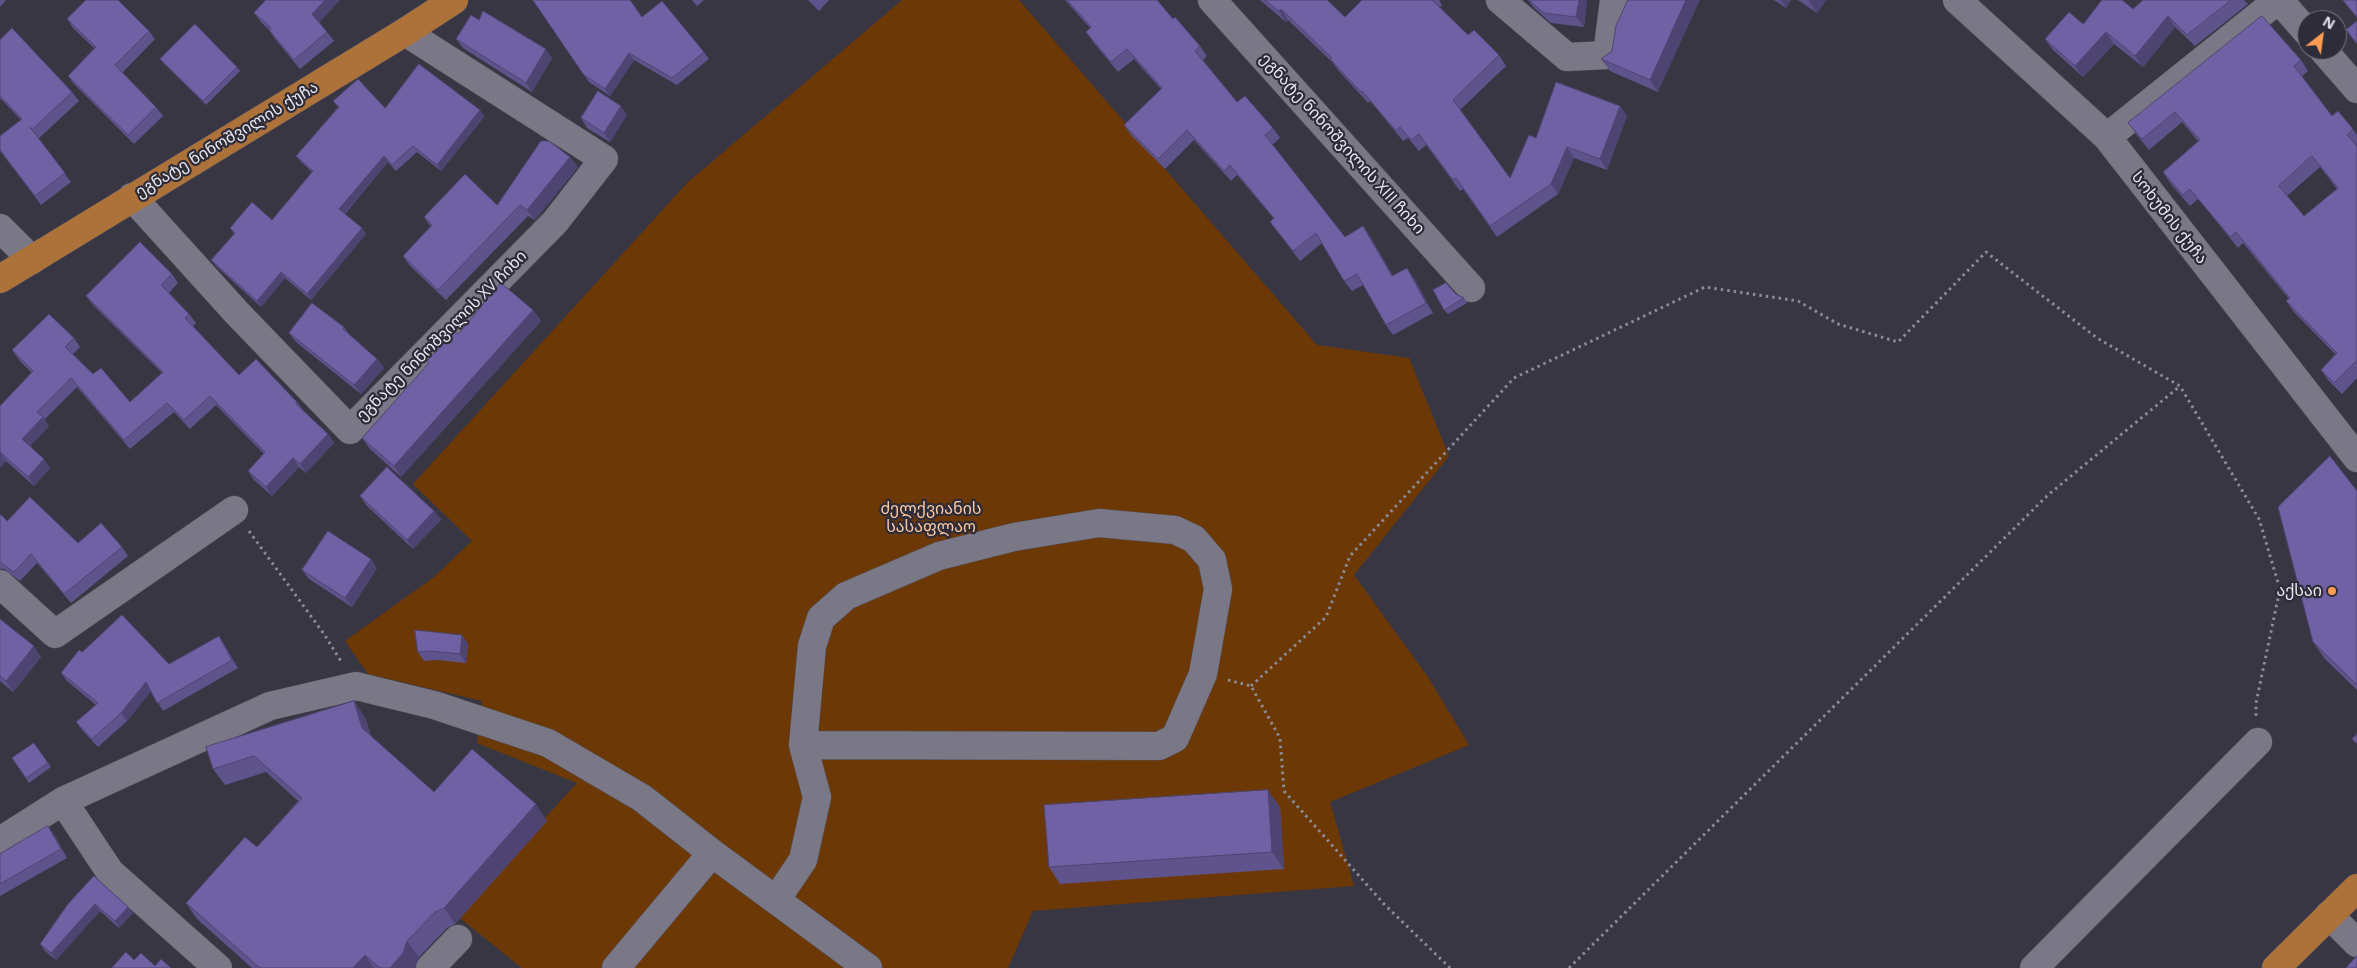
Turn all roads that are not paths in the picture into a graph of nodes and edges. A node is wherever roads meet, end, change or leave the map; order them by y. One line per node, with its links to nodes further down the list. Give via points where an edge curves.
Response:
1 (454, 0): 8 (main road, ეგნატე ნინოშვილის ქუჩა)
2 (1212, 0): 16 (street, ეგნატე ნინოშვილის XIII ჩიხი)
3 (1500, 0): 4 (street, via 1567,57 1607,55)
4 (1614, 0)
5 (1957, 0): 11 (street, სოხუმის ქუჩა)
6 (2278, 0): 7 (street); 11 (street)
7 (2297, 21)
8 (405, 32): 12 (main road, ეგნატე ნინოშვილის ქუჩა); 12 (street, ეგნატე ნინოშვილის XV ჩიხი, via 604,159 555,222 350,430 237,313)
9 (2332, 60): 10 (street)
10 (2357, 89)
11 (2107, 138): 17 (street, სოხუმის ქუჩა)
12 (132, 197): 14 (main road, ეგნატე ნინოშვილის ქუჩა)
13 (0, 228): 14 (street)
14 (32, 260): 15 (main road, ეგნატე ნინოშვილის ქუჩა)
15 (0, 279)
16 (1471, 288)
17 (2357, 458)
18 (234, 510): 19 (street, via 55,634)
19 (0, 584)
20 (2258, 742): 34 (street)
21 (803, 745): 21 (street, via 812,646 821,618 846,596 939,556 1014,537 1099,523 1175,530 1194,539 1212,560 1218,589 1203,674 1175,738 1159,746); 26 (street, via 817,797 803,860)
22 (63, 801): 23 (street); 24 (street, via 270,706 356,686 434,704 548,743 642,798); 30 (street, via 110,872)
23 (0, 841)
24 (712, 853): 26 (street); 32 (street)
25 (2357, 888): 27 (main road)
26 (776, 900): 33 (street)
27 (2329, 915): 29 (street); 35 (main road)
28 (458, 939): 31 (street)
29 (2357, 943)
30 (218, 968)
31 (430, 968)
32 (616, 968)
33 (868, 968)
34 (2034, 968)
35 (2276, 968)

